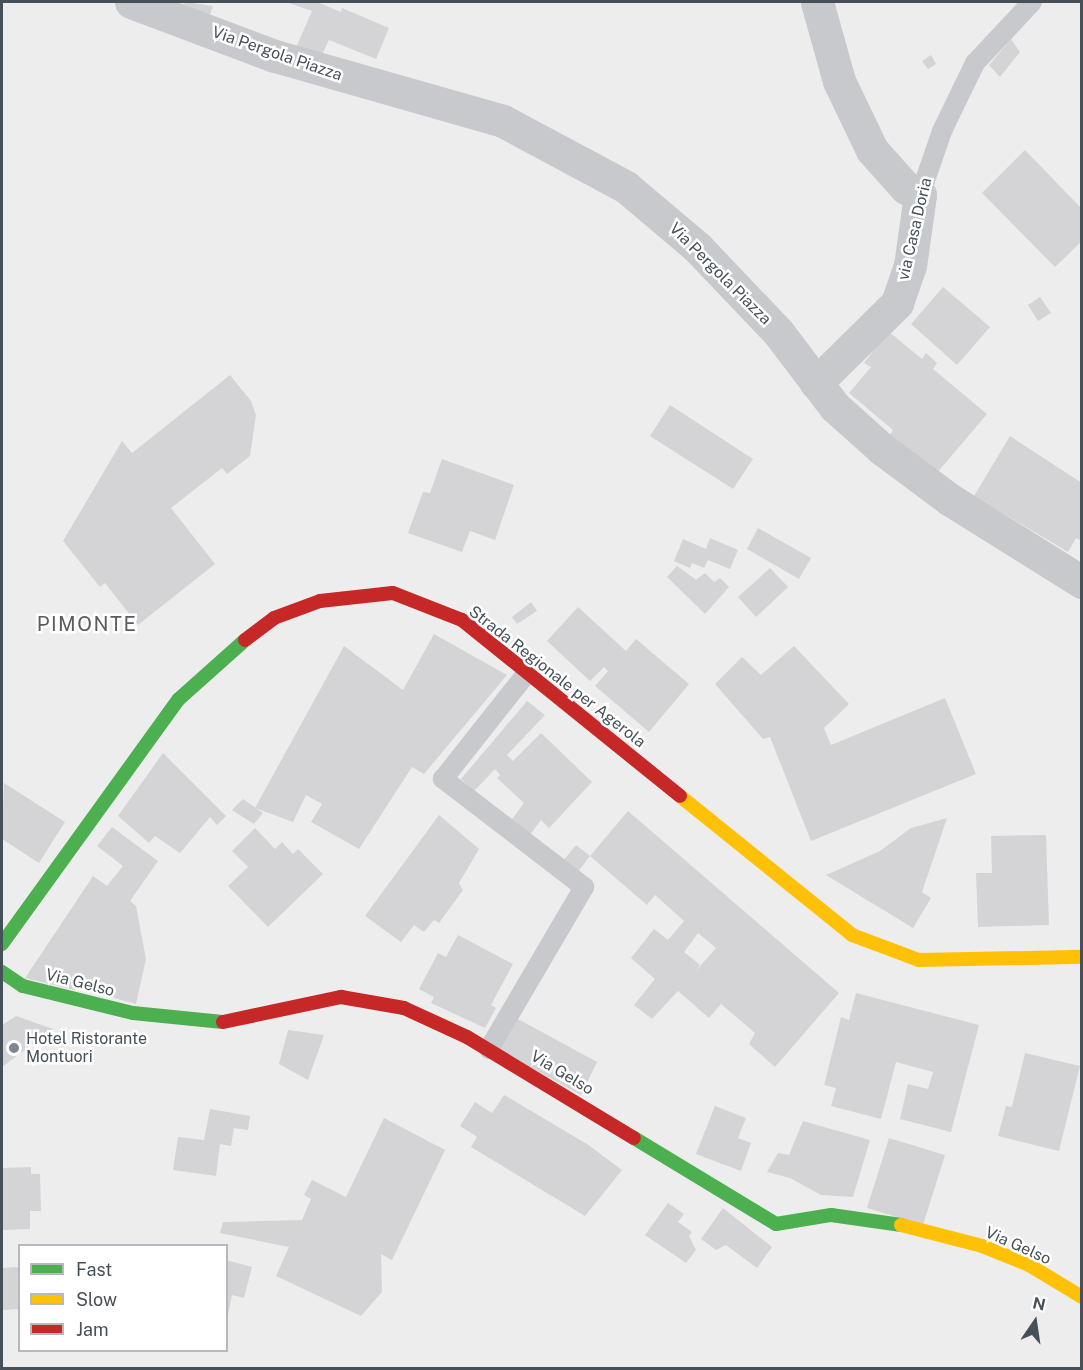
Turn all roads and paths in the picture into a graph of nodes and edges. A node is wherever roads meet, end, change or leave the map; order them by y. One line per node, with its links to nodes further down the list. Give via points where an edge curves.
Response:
1 (131, 2): 5 (street, Via Pergola Piazza, via 275,56 503,122 626,187 697,247 778,332)
2 (817, 2): 4 (street, via 839,81 872,150 906,188)
3 (1032, 2): 4 (lane, via Casa Doria, via 975,63 942,131)
4 (920, 195): 5 (street, via Casa Doria, via 910,266 897,303)
5 (816, 382): 6 (street, Via Pergola Piazza, via 835,407 882,449 949,499)
6 (1082, 582)
7 (527, 673): 8 (main road, Strada Regionale per Agerola, via 462,620 393,593 320,601 274,618 226,654 179,699); 9 (main road, Strada Regionale per Agerola, via 852,935 919,960); 11 (lane, via 443,779 584,887)
8 (2, 944)
9 (1082, 957)
10 (2, 972): 11 (main road, Via Gelso, via 23,986 133,1013 227,1022 341,997 404,1008)
11 (489, 1049): 12 (main road, Via Gelso, via 776,1224 831,1215 884,1221 982,1246 1029,1265)
12 (1082, 1297)

